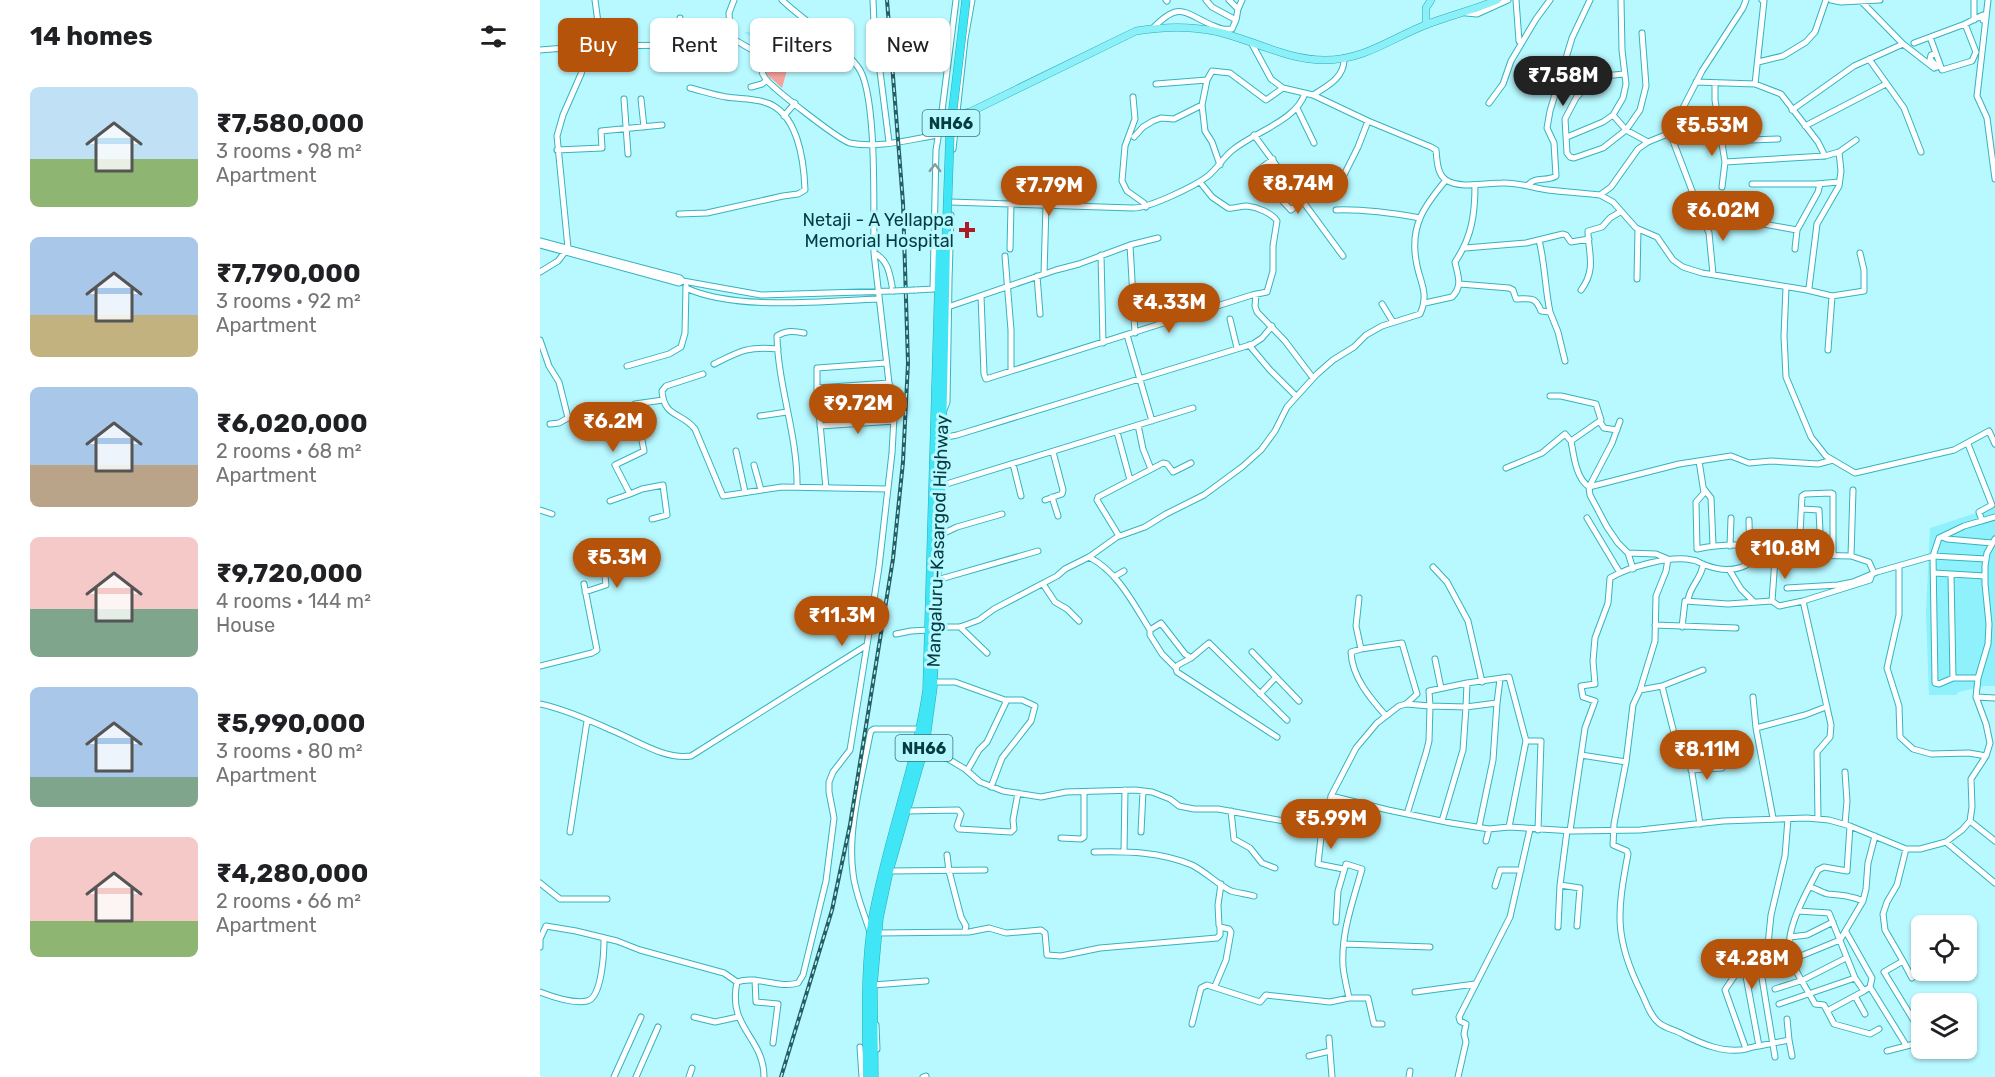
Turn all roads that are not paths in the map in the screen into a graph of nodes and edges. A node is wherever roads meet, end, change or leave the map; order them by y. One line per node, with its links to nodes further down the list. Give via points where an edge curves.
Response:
1 (595, 0): 28 (street)
2 (734, 0): 29 (street)
3 (782, 0): 94 (street, via 859,68 867,90)
4 (873, 0): 91 (street)
5 (956, 0): 75 (street)
6 (964, 0): 148 (highway, Mangaluru-Kasargod Highway / NH66, bridge, via 945,135)
7 (972, 0): 74 (street)
8 (1206, 0): 30 (street)
9 (1229, 0): 26 (street)
10 (1242, 0): 26 (street)
11 (1431, 0): 32 (main road, via 1426,8)
12 (1486, 0): 32 (main road)
13 (1497, 0): 27 (main road)
14 (1508, 0): 27 (street, via 1477,14)
15 (1516, 0): 38 (street)
16 (1550, 0): 68 (street)
17 (1590, 0): 111 (street, via 1572,38 1550,111 1547,128 1554,143 1556,176)
18 (1621, 0): 51 (street)
19 (1746, 0): 54 (street)
20 (1762, 0): 49 (street)
21 (1829, 0): 25 (street); 49 (street, via 1815,32 1806,42 1783,56)
22 (1880, 0): 25 (street)
23 (1974, 0): 31 (street)
24 (1988, 0): 104 (street, via 1977,96 1987,118)
25 (1861, 1): 42 (street)
26 (1238, 9): 30 (street)
27 (1466, 13): 32 (main road)
28 (597, 18)
29 (729, 18)
30 (1236, 20): 35 (street, via 1232,29)
31 (1974, 20): 33 (street); 45 (street, via 1983,15)
32 (1426, 22): 47 (main road, via 1366,53)
33 (1965, 24): 37 (street); 46 (street, via 1976,52 1973,60 1942,70)
34 (1152, 29): 35 (main road); 35 (street, via 1172,10 1185,10); 74 (main road, via 1132,33)
35 (1224, 32): 41 (main road)
36 (1642, 33): 82 (street, via 1646,86 1640,110)
37 (1930, 37): 40 (street); 46 (street)
38 (1519, 41)
39 (738, 42): 52 (street, via 761,55)
40 (1914, 43)
41 (1252, 44): 47 (main road, via 1289,56 1325,60); 61 (street, via 1271,79)
42 (1903, 44): 46 (street, via 1936,68 1930,59); 48 (street)
43 (558, 49): 44 (street)
44 (540, 50)
45 (1978, 53)
46 (1935, 54)
47 (1345, 57): 63 (street, via 1340,76)
48 (1869, 59): 58 (street); 71 (street)
49 (1758, 62): 57 (street)
50 (582, 72): 95 (street, via 561,122)
51 (1624, 74): 72 (street, via 1623,98); 87 (street, via 1594,77 1569,110 1565,119)
52 (767, 80): 59 (street); 67 (street)
53 (1207, 81): 56 (street); 61 (street, via 1212,71 1227,71 1266,100); 69 (street)
54 (1696, 82): 55 (street); 83 (street)
55 (1715, 83): 57 (street); 78 (street)
56 (1156, 84)
57 (1755, 84): 71 (street, via 1781,93)
58 (1886, 84): 79 (street); 97 (street, via 1905,108)
59 (752, 87)
60 (690, 88): 73 (street, via 763,101)
61 (1283, 88): 62 (street)
62 (1305, 93): 63 (street); 70 (street)
63 (1313, 95): 76 (street)
64 (1132, 97): 118 (street, via 1135,119 1125,146 1122,181 1127,191)
65 (624, 99): 81 (street)
66 (641, 99): 80 (street)
67 (795, 104): 73 (street); 94 (street, via 848,142)
68 (1489, 104)
69 (1202, 105): 86 (street, via 1174,119 1153,121); 102 (street, via 1205,131)
70 (1298, 108): 85 (street); 93 (street)
71 (1792, 110): 79 (street)
72 (1613, 115): 82 (street); 87 (street)
73 (784, 116): 121 (street, via 796,134 805,183 803,193 707,213)
74 (956, 117): 75 (main road); 115 (street)
75 (941, 119): 84 (street)
76 (1368, 121): 103 (street); 105 (street, via 1436,150 1441,175)
77 (663, 125): 80 (street)
78 (1720, 126): 83 (street); 90 (street)
79 (1805, 126): 99 (street)
80 (644, 127): 81 (street)
81 (627, 129): 95 (street, via 601,131 602,148); 98 (street)
82 (1626, 130): 87 (street, via 1603,147 1574,158 1567,153); 92 (street)
83 (1670, 133): 92 (street); 122 (street)
84 (938, 135): 91 (street); 144 (street, one-way to 84)
85 (1254, 135): 100 (street); 102 (street, via 1232,150)
86 (1134, 137)
87 (1567, 137)
88 (1778, 139): 90 (street)
89 (1856, 140): 96 (street)
90 (1722, 141): 101 (street)
91 (889, 142): 94 (street)
92 (1648, 142): 113 (street)
93 (1314, 143)
94 (872, 144): 135 (street)
95 (557, 150): 134 (street)
96 (1839, 152): 99 (street); 107 (street)
97 (1921, 152)
98 (628, 154)
99 (1826, 156): 101 (street)
100 (1273, 159): 114 (street); 114 (street, via 1260,169 1276,194 1291,210)
101 (1725, 162): 112 (street)
102 (1220, 165): 106 (street)
103 (1344, 175)
104 (1995, 179)
105 (1446, 180): 110 (street); 123 (street)
106 (1200, 182): 118 (street); 156 (street, via 1228,208 1248,206 1276,219 1270,287 1267,292)
107 (1839, 182): 109 (street); 153 (street, via 1817,224)
108 (1752, 184): 109 (street)
109 (1820, 184): 125 (street)
110 (1474, 185): 111 (street); 131 (street, via 1475,210)
111 (1528, 185): 113 (street)
112 (1722, 187)
113 (1600, 195): 120 (street, via 1613,202)
114 (1302, 201): 139 (street)
115 (951, 202): 116 (street); 148 (street)
116 (1011, 204): 117 (street); 132 (street)
117 (1046, 206): 118 (street); 141 (street)
118 (1146, 207)
119 (1336, 210): 123 (street)
120 (1620, 212): 124 (street); 127 (street, via 1602,227 1588,231)
121 (679, 214)
122 (1702, 217): 125 (street); 142 (street, via 1711,241)
123 (1420, 218): 160 (street, via 1416,261)
124 (1638, 229): 142 (street, via 1657,237 1683,267); 145 (street)
125 (1797, 230): 133 (street)
126 (1158, 238): 130 (street)
127 (1589, 239): 128 (street, via 1571,242 1563,234); 152 (street, via 1591,262)
128 (1539, 240): 131 (street); 163 (street)
129 (540, 243): 134 (street)
130 (1130, 245): 137 (street); 169 (street)
131 (1465, 248): 147 (street, via 1455,262)
132 (1010, 249)
133 (1795, 249)
134 (568, 250): 140 (street); 146 (street)
135 (874, 253): 154 (street, via 887,265); 155 (street)
136 (1860, 253): 158 (street, via 1864,291)
137 (1101, 255): 141 (street); 172 (street)
138 (1005, 256): 149 (street)
139 (1343, 256)
140 (540, 272)
141 (1044, 274): 143 (street)
142 (1713, 274): 150 (street)
143 (1037, 276): 149 (street); 164 (street)
144 (933, 279): 148 (street); 151 (street)
145 (1637, 279)
146 (685, 283): 155 (street, via 761,295); 159 (street, via 711,297 742,301); 180 (street, via 685,333 681,347)
147 (1460, 284): 160 (street, via 1455,296); 163 (street, via 1509,288 1516,299 1534,299 1540,311)
148 (941, 287): 151 (street); 162 (highway, Mangaluru-Kasargod Highway / NH66); 194 (highway, Mangaluru-Kasargod Highway / NH66)
149 (1006, 287): 157 (street); 181 (street)
150 (1786, 287): 153 (street); 212 (street, via 1786,377 1811,437)
151 (916, 290): 154 (street, bridge)
152 (1581, 290)
153 (1807, 290): 158 (street)
154 (893, 291): 155 (street)
155 (877, 292): 159 (street)
156 (1256, 294): 167 (street, via 1257,312); 169 (street)
157 (981, 296): 162 (street); 181 (street, via 984,378)
158 (1833, 296): 176 (street)
159 (878, 299): 178 (street)
160 (1425, 303): 166 (street, via 1420,314)
161 (1382, 304): 166 (street)
162 (947, 307): 194 (highway, Mangaluru-Kasargod Highway / NH66)
163 (1551, 312): 177 (street)
164 (1040, 315)
165 (1230, 320): 174 (street)
166 (1393, 322): 184 (street, via 1366,335)
167 (1272, 326): 173 (street, via 1259,341); 184 (street)
168 (804, 333): 175 (street, via 794,331 777,336)
169 (1135, 333): 170 (street)
170 (1127, 335): 172 (street); 183 (street)
171 (540, 340): 200 (street, via 559,382 568,418)
172 (1103, 343): 181 (street)
173 (1249, 345): 174 (street); 187 (street)
174 (1238, 348): 183 (street)
175 (778, 349): 179 (street, via 742,350); 193 (street)
176 (1828, 350)
177 (1565, 361)
178 (886, 363): 185 (street); 186 (street, via 817,368)
179 (714, 364)
180 (627, 366)
181 (1011, 371)
182 (703, 374): 190 (street, via 666,386)
183 (1140, 378): 197 (street); 206 (street)
184 (1313, 378): 187 (street)
185 (889, 383): 186 (street); 189 (street)
186 (817, 388): 202 (street)
187 (1296, 396): 246 (street, via 1261,450 1242,467 1204,495 1145,527)
188 (1550, 396): 199 (street, via 1596,404)
189 (895, 399): 191 (street); 196 (street)
190 (663, 400): 228 (street, via 672,413 694,429 723,496); 229 (street, via 635,404 644,451 615,465)
191 (841, 405)
192 (1192, 408): 197 (street)
193 (787, 412): 195 (street); 221 (street, via 796,455)
194 (939, 413): 206 (highway, Mangaluru-Kasargod Highway / NH66); 291 (highway, Mangaluru-Kasargod Highway / NH66)
195 (760, 416)
196 (894, 421): 202 (street); 224 (street)
197 (1152, 421): 201 (street)
198 (1620, 421): 204 (street)
199 (1600, 422): 204 (street, via 1604,428); 207 (street)
200 (550, 424)
201 (1138, 425): 205 (street); 218 (street)
202 (820, 426): 223 (street)
203 (1992, 429): 208 (street); 209 (street)
204 (1617, 430): 222 (street)
205 (1117, 432): 211 (street); 219 (street)
206 (942, 438): 220 (highway, Mangaluru-Kasargod Highway / NH66)
207 (1570, 441): 217 (street, via 1565,434 1542,453); 222 (street, via 1576,467)
208 (1968, 444): 212 (street, via 1855,473); 244 (street, via 1992,506 1978,512)
209 (1995, 444)
210 (736, 452): 228 (street)
211 (1053, 452): 215 (street); 231 (street, via 1063,490)
212 (1833, 460): 213 (street, via 1818,464 1770,460 1749,463 1731,456)
213 (1699, 461): 222 (street); 225 (street)
214 (1191, 463): 218 (street, via 1173,472 1165,463)
215 (1013, 464): 220 (street); 230 (street)
216 (754, 465): 226 (street)
217 (1506, 468)
218 (1151, 469): 219 (street)
219 (1130, 480): 246 (street, via 1097,498)
220 (940, 486): 245 (highway, Mangaluru-Kasargod Highway / NH66)
221 (797, 487): 223 (street); 226 (street)
222 (1589, 487): 254 (street, via 1607,527)
223 (826, 488): 224 (street)
224 (888, 489): 294 (street)
225 (1704, 489): 249 (street, via 1711,498); 252 (street, via 1696,502)
226 (761, 490): 228 (street)
227 (1853, 490): 258 (street)
228 (745, 492)
229 (630, 494): 233 (street); 242 (street, via 663,485 668,515)
230 (1021, 496)
231 (1052, 497): 232 (street); 238 (street)
232 (1045, 500)
233 (610, 501)
234 (1802, 509): 255 (street, via 1819,510); 255 (street, via 1799,552); 256 (street, via 1802,496 1806,494 1833,494)
235 (540, 510): 236 (street)
236 (552, 514)
237 (1002, 514): 245 (street)
238 (1058, 516)
239 (1995, 517): 244 (street)
240 (1587, 518): 270 (street)
241 (1731, 518): 250 (street)
242 (652, 519)
243 (1749, 520): 251 (street)
244 (1982, 521): 247 (street)
245 (938, 536): 276 (highway, Mangaluru-Kasargod Highway / NH66)
246 (1119, 536): 257 (street)
247 (1942, 537): 248 (street); 259 (street)
248 (1994, 541): 263 (street)
249 (1713, 545): 250 (street); 252 (street)
250 (1730, 546): 251 (street)
251 (1750, 546): 269 (street, via 1750,563); 284 (street, via 1780,551 1775,559)
252 (1697, 549): 262 (street)
253 (1038, 552): 276 (street)
254 (1628, 554): 261 (street, via 1656,554); 267 (street)
255 (1821, 555): 256 (street)
256 (1833, 555): 258 (street)
257 (1089, 556): 275 (street); 278 (street)
258 (1851, 556): 272 (street, via 1869,562)
259 (1933, 556): 263 (street); 265 (street); 271 (street)
260 (603, 558): 280 (street, via 606,585)
261 (1668, 559): 262 (street); 267 (street); 287 (street, via 1656,596)
262 (1693, 560): 264 (street)
263 (1986, 560): 274 (street)
264 (1703, 564): 269 (street); 282 (street)
265 (1899, 566): 272 (street); 336 (street, via 1899,615 1887,668 1899,706 1900,737 1913,749 1931,754)
266 (1433, 567): 308 (street, via 1468,621)
267 (1633, 569): 270 (street)
268 (1124, 571): 275 (street)
269 (1730, 571): 283 (street)
270 (1620, 573): 335 (street, via 1610,578 1608,603 1595,638 1595,684 1581,686 1583,697 1595,701 1585,728)
271 (1934, 573): 273 (street); 304 (street, via 1935,683)
272 (1873, 574): 279 (street, via 1838,585); 285 (street, via 1870,580)
273 (1951, 575): 274 (street); 304 (street)
274 (1985, 576): 305 (street, via 1988,644)
275 (1114, 577): 292 (street)
276 (937, 580): 291 (highway, Mangaluru-Kasargod Highway / NH66)
277 (584, 584): 280 (street)
278 (1043, 584): 286 (street, via 1054,602); 288 (street)
279 (1787, 588)
280 (585, 592): 300 (street, via 597,650)
281 (1359, 598): 295 (street, via 1356,626)
282 (1688, 601): 283 (street); 289 (street)
283 (1752, 601): 284 (street)
284 (1772, 601): 285 (street, via 1779,606)
285 (1803, 601): 324 (street)
286 (1079, 621)
287 (1655, 625): 289 (street); 312 (street, via 1655,641)
288 (960, 627): 291 (street); 297 (street)
289 (1682, 627): 290 (street)
290 (1736, 628)
291 (932, 629): 293 (street); 307 (highway, Mangaluru-Kasargod Highway / NH66); 329 (highway, Mangaluru-Kasargod Highway / NH66)
292 (1150, 630): 298 (street, via 1161,623); 301 (street, via 1162,654)
293 (896, 634)
294 (867, 645): 327 (street, via 690,756 678,758 663,753); 417 (street, via 850,750 833,772 830,783 834,818 826,881 802,975 792,984)
295 (1361, 649): 320 (street, via 1402,644 1417,694); 325 (street, via 1351,652 1355,671 1370,699)
296 (1252, 652): 303 (street)
297 (987, 653)
298 (1191, 658): 301 (street); 313 (street, via 1209,643)
299 (1435, 659): 311 (street)
300 (540, 666)
301 (1176, 668): 330 (street)
302 (1702, 670): 310 (street)
303 (1276, 677): 313 (street); 318 (street)
304 (1953, 678): 305 (street)
305 (1978, 678): 315 (street)
306 (1500, 679): 308 (street); 321 (street); 331 (street, via 1509,677)
307 (934, 682): 317 (street, via 955,682); 332 (highway, Mangaluru-Kasargod Highway / NH66)
308 (1482, 682): 309 (street)
309 (1467, 683): 311 (street); 323 (street)
310 (1662, 686): 312 (street); 334 (street, via 1680,750)
311 (1441, 688): 322 (street, via 1429,691)
312 (1640, 690): 337 (street, via 1633,705)
313 (1260, 694): 326 (street)
314 (1753, 697): 328 (street)
315 (1976, 697): 316 (street); 336 (street, via 1990,743)
316 (1995, 698)
317 (1007, 700): 340 (street, via 985,746); 342 (street, via 1022,700 1035,706 1031,721 1002,758)
318 (1299, 701)
319 (541, 703): 327 (street)
320 (1406, 704): 322 (street); 325 (street)
321 (1497, 704): 323 (street); 359 (street, via 1494,760)
322 (1430, 706): 323 (street); 351 (street, via 1429,741)
323 (1466, 707): 355 (street, via 1463,750)
324 (1826, 707): 328 (street); 354 (street, via 1831,725 1830,737 1817,752)
325 (1386, 716): 347 (street, via 1356,748)
326 (1287, 720)
327 (588, 721): 367 (street)
328 (1756, 728): 352 (street)
329 (921, 729): 401 (highway, Mangaluru-Kasargod Highway / NH66, via 879,887); 401 (street, via 874,729 870,734 851,851 853,875)
330 (1276, 737)
331 (1526, 741): 361 (street); 365 (street, via 1541,741)
332 (925, 745): 340 (street); 349 (highway, Mangaluru-Kasargod Highway / NH66)
333 (1735, 748): 334 (street)
334 (1689, 754): 339 (street)
335 (1581, 756): 337 (street); 366 (street)
336 (1986, 756): 356 (street, via 1971,779)
337 (1626, 762): 364 (street)
338 (1722, 768): 339 (street)
339 (1691, 770): 357 (street)
340 (967, 771): 342 (street)
341 (1845, 772): 358 (street)
342 (991, 787): 346 (street)
343 (1125, 790): 344 (street); 345 (street); 376 (street)
344 (1143, 791): 350 (street, via 1179,806); 368 (street)
345 (1084, 792): 346 (street, via 1041,797); 370 (street, via 1084,837)
346 (1018, 793): 349 (street, via 1011,832 959,829 958,810)
347 (1330, 796): 348 (street); 351 (street); 360 (street)
348 (1337, 803)
349 (906, 811): 382 (highway, Mangaluru-Kasargod Highway / NH66)
350 (1231, 811): 360 (street); 378 (street, via 1234,839 1250,848 1262,863)
351 (1407, 813): 355 (street)
352 (1773, 818): 353 (street); 357 (street)
353 (1788, 819): 354 (street); 412 (street, via 1785,856)
354 (1818, 819): 358 (street)
355 (1442, 821): 359 (street)
356 (1970, 821): 372 (street); 373 (street)
357 (1700, 824): 364 (street)
358 (1848, 825): 369 (street); 389 (street, via 1846,871 1824,867)
359 (1479, 827): 362 (street)
360 (1322, 828): 379 (street, via 1318,864)
361 (1509, 828): 362 (street); 363 (street)
362 (1489, 829): 371 (street)
363 (1530, 829): 365 (street); 381 (street)
364 (1613, 829): 366 (street); 452 (street, via 1613,845 1628,854 1621,891 1620,935 1631,971 1652,1014 1662,1026 1704,1044 1728,1050)
365 (1538, 830): 366 (street)
366 (1569, 831): 387 (street)
367 (570, 832)
368 (1141, 832)
369 (1875, 836): 374 (street); 392 (street)
370 (1061, 838)
371 (1486, 841)
372 (1995, 841)
373 (1946, 842): 374 (street); 385 (street)
374 (1906, 849): 411 (street, via 1883,914 1885,930)
375 (1094, 852): 376 (street)
376 (1124, 852): 386 (street, via 1168,857)
377 (946, 855): 383 (street)
378 (1275, 868)
379 (1343, 869): 394 (street); 406 (street, via 1346,864 1362,870)
380 (985, 870): 383 (street)
381 (1521, 870): 388 (street, via 1500,870); 421 (street, via 1510,917)
382 (889, 871): 383 (street); 401 (highway, Mangaluru-Kasargod Highway / NH66)
383 (949, 871): 399 (street)
384 (540, 883): 391 (street, via 560,899)
385 (1995, 883)
386 (1221, 884): 390 (street, via 1231,891); 397 (street)
387 (1560, 885): 396 (street, via 1580,888); 398 (street)
388 (1495, 886)
389 (1809, 887): 392 (street, via 1826,894 1850,895); 393 (street)
390 (1254, 896)
391 (607, 899)
392 (1863, 902): 400 (street)
393 (1798, 911): 395 (street, via 1829,913); 402 (street)
394 (1336, 922)
395 (1833, 922): 402 (street, via 1807,934); 405 (street)
396 (1577, 926)
397 (1220, 927): 399 (street, via 1217,938 1100,948 1061,956 1047,955 1044,930); 424 (street, via 1232,932)
398 (1558, 927)
399 (965, 930): 401 (street)
400 (1845, 932): 405 (street); 422 (street, via 1872,978)
401 (874, 933): 423 (highway, Mangaluru-Kasargod Highway / NH66); 463 (highway, Mangaluru-Kasargod Highway / NH66, via 867,980)
402 (1790, 936): 409 (street)
403 (540, 939): 404 (street, via 546,926); 407 (street)
404 (604, 939): 420 (street, via 724,973); 428 (street, via 603,963 592,998 578,1001)
405 (1840, 940): 409 (street); 410 (street)
406 (1344, 944): 408 (street); 431 (street, via 1343,967)
407 (540, 947)
408 (1430, 947)
409 (1790, 958): 412 (street); 418 (street)
410 (1846, 958): 416 (street); 418 (street)
411 (1903, 961): 414 (street); 415 (street)
412 (1763, 965): 413 (street); 447 (street)
413 (1745, 971): 450 (street); 452 (street, via 1737,972 1725,990)
414 (1884, 972): 422 (street); 435 (street)
415 (1911, 976)
416 (1855, 978): 426 (street); 429 (street)
417 (755, 980): 420 (street); 446 (street, via 756,1002 778,1004)
418 (1803, 980): 425 (street); 429 (street)
419 (926, 981): 423 (street)
420 (737, 982): 438 (street)
421 (1474, 984): 427 (street); 465 (street, via 1458,1020 1465,1023 1466,1042)
422 (1871, 984): 426 (street); 449 (street)
423 (873, 985): 463 (highway, Mangaluru-Kasargod Highway / NH66)
424 (1215, 986): 431 (street, via 1260,1002 1266,995 1330,1002); 440 (street, via 1202,986)
425 (1775, 989)
426 (1864, 991): 430 (street)
427 (1416, 992)
428 (540, 993)
429 (1810, 994): 432 (street); 433 (street, via 1815,1004 1824,1005)
430 (1855, 996): 433 (street); 434 (street)
431 (1349, 998): 441 (street, via 1368,998 1374,1024)
432 (1779, 1004)
433 (1827, 1011): 443 (street, via 1834,1024 1870,1034)
434 (1865, 1014)
435 (1911, 1016)
436 (641, 1017): 459 (street)
437 (694, 1017): 438 (street, via 715,1022)
438 (738, 1017): 462 (street, via 760,1054)
439 (1787, 1019): 445 (street)
440 (1192, 1024)
441 (1382, 1024)
442 (658, 1028): 460 (street)
443 (1879, 1029)
444 (1329, 1038): 453 (street)
445 (1789, 1040): 447 (street); 456 (street)
446 (773, 1043)
447 (1773, 1043): 450 (street); 457 (street)
448 (1911, 1044): 449 (street)
449 (1906, 1045): 454 (street)
450 (1759, 1046): 452 (street)
451 (860, 1047): 463 (street)
452 (1746, 1049)
453 (1330, 1051): 455 (street); 464 (street)
454 (1887, 1051)
455 (1310, 1056)
456 (1792, 1056)
457 (1775, 1057)
458 (692, 1068): 461 (street)
459 (615, 1077)
460 (636, 1077)
461 (689, 1077)
462 (764, 1077)
463 (869, 1077)
464 (1332, 1077)
465 (1458, 1077)

